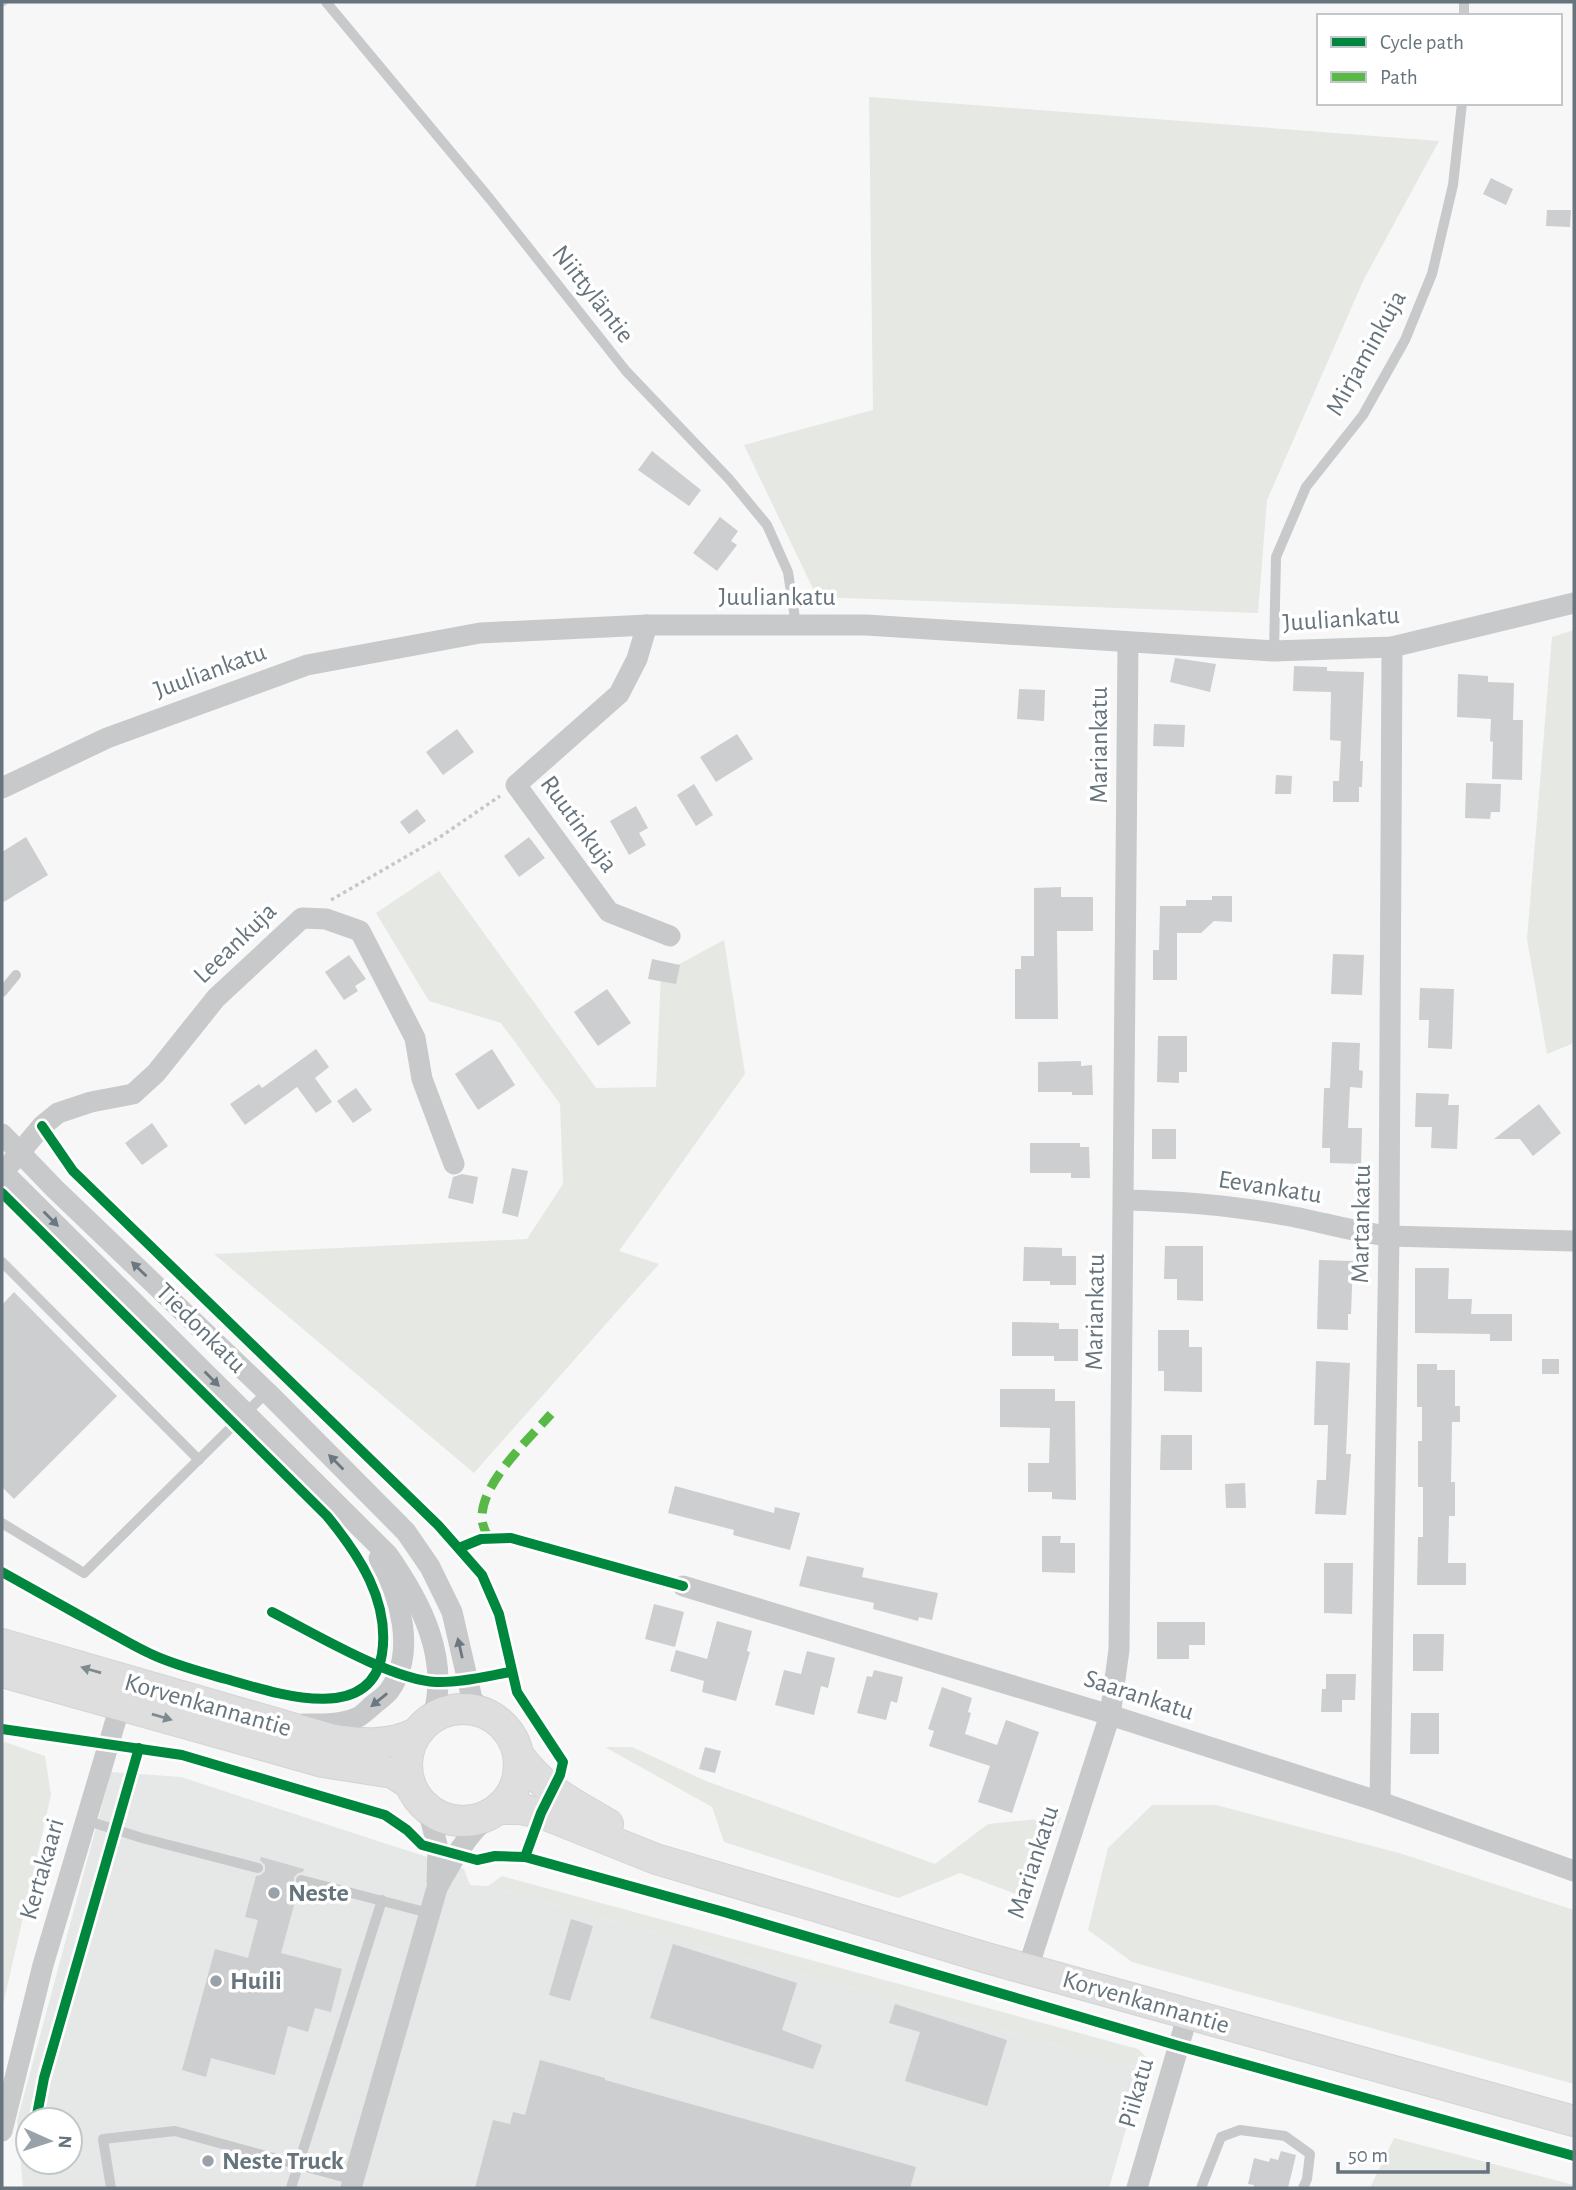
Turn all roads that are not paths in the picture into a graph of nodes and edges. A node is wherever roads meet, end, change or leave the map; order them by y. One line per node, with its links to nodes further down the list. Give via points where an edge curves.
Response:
1 (326, 2): 5 (lane, Niittyläntie, via 626,371 767,524 788,572)
2 (1462, 105): 8 (lane, Mirjaminkuja, via 1453,185 1432,274 1405,340 1363,415 1306,487 1276,557)
3 (1574, 603): 7 (street, Juuliankatu)
4 (647, 625): 5 (street, Juuliankatu); 9 (street, Juuliankatu, via 480,633 307,665 107,738); 10 (street, Ruutinkuja, via 620,694 516,785 609,912)
5 (796, 625): 6 (street, Juuliankatu, via 866,625)
6 (1128, 643): 8 (street, Juuliankatu); 17 (street, Mariankatu)
7 (1392, 647): 8 (street, Juuliankatu); 18 (street, Martankatu)
8 (1274, 651)
9 (2, 788)
10 (670, 936)
11 (16, 975): 12 (lane)
12 (2, 992)
13 (2, 1134): 14 (street, Tiedonkatu)
14 (20, 1152): 15 (street, Leeankuja, via 58,1113 133,1094 156,1073 216,998 302,918 326,919 360,931 415,1038 422,1079); 16 (street, Leeankuja); 21 (street, Tiedonkatu, one-way to 14)
15 (454, 1164)
16 (2, 1173): 22 (street, Tiedonkatu, one-way to 22)
17 (1124, 1200): 18 (street, Eevankatu, via 1278,1214); 31 (street, Mariankatu, via 1119,1650)
18 (1389, 1236): 19 (street, Eevankatu); 36 (street, Martankatu)
19 (1574, 1241)
20 (2, 1262): 23 (lane)
21 (267, 1392): 22 (lane); 30 (street, Tiedonkatu, one-way to 21, via 472,1699 452,1612 430,1567 406,1532)
22 (247, 1413): 23 (lane); 25 (street, Tiedonkatu)
23 (198, 1460): 24 (lane, via 84,1573)
24 (2, 1523)
25 (360, 1526): 32 (street, Tiedonkatu, one-way to 32, via 384,1568 402,1626 404,1652 389,1692 357,1718 330,1724); 33 (street, Tiedonkatu, via 407,1582 428,1627 440,1682)
26 (683, 1586): 31 (street, Saarankatu)
27 (2, 1644): 32 (main road, Korvenkannantie, one-way to 27)
28 (2, 1672): 29 (main road, Korvenkannantie)
29 (120, 1706): 35 (main road, Korvenkannantie, one-way to 35, via 323,1762 384,1771); 39 (street, Kertakaari)
30 (482, 1711): 33 (main road, via 457,1709); 34 (main road, via 507,1728)
31 (1110, 1715): 36 (street, Saarankatu); 47 (street, Mariankatu)
32 (255, 1718): 33 (main road, Korvenkannantie, via 364,1744 404,1739)
33 (425, 1725): 35 (main road, via 409,1749)
34 (519, 1756): 38 (main road, via 516,1785); 42 (main road, Korvenkannantie, via 552,1791 659,1850)
35 (410, 1784): 37 (main road)
36 (1380, 1802): 41 (street, Saarankatu)
37 (428, 1809): 38 (main road, via 457,1821); 44 (street, via 438,1849)
38 (494, 1812): 42 (main road, Korvenkannantie, via 520,1809 541,1813 656,1859); 44 (street, via 455,1854)
39 (85, 1820): 40 (lane); 50 (street, Kertakaari)
40 (258, 1868)
41 (1574, 1871)
42 (719, 1876): 47 (main road, Korvenkannantie)
43 (301, 1880): 45 (lane)
44 (437, 1888): 46 (street)
45 (382, 1900): 46 (lane); 51 (lane)
46 (429, 1913): 52 (street)
47 (1028, 1968): 48 (main road, Korvenkannantie)
48 (1188, 2014): 49 (main road, Korvenkannantie); 55 (street, Piikatu)
49 (1574, 2121)
50 (2, 2131)
51 (297, 2165): 52 (lane); 53 (lane, via 175,2131 103,2139); 54 (lane)
52 (352, 2184)
53 (111, 2188)
54 (291, 2188)
55 (1137, 2188)
56 (1201, 2188): 57 (lane, via 1221,2137 1240,2130 1285,2136 1310,2154)
57 (1303, 2188)

